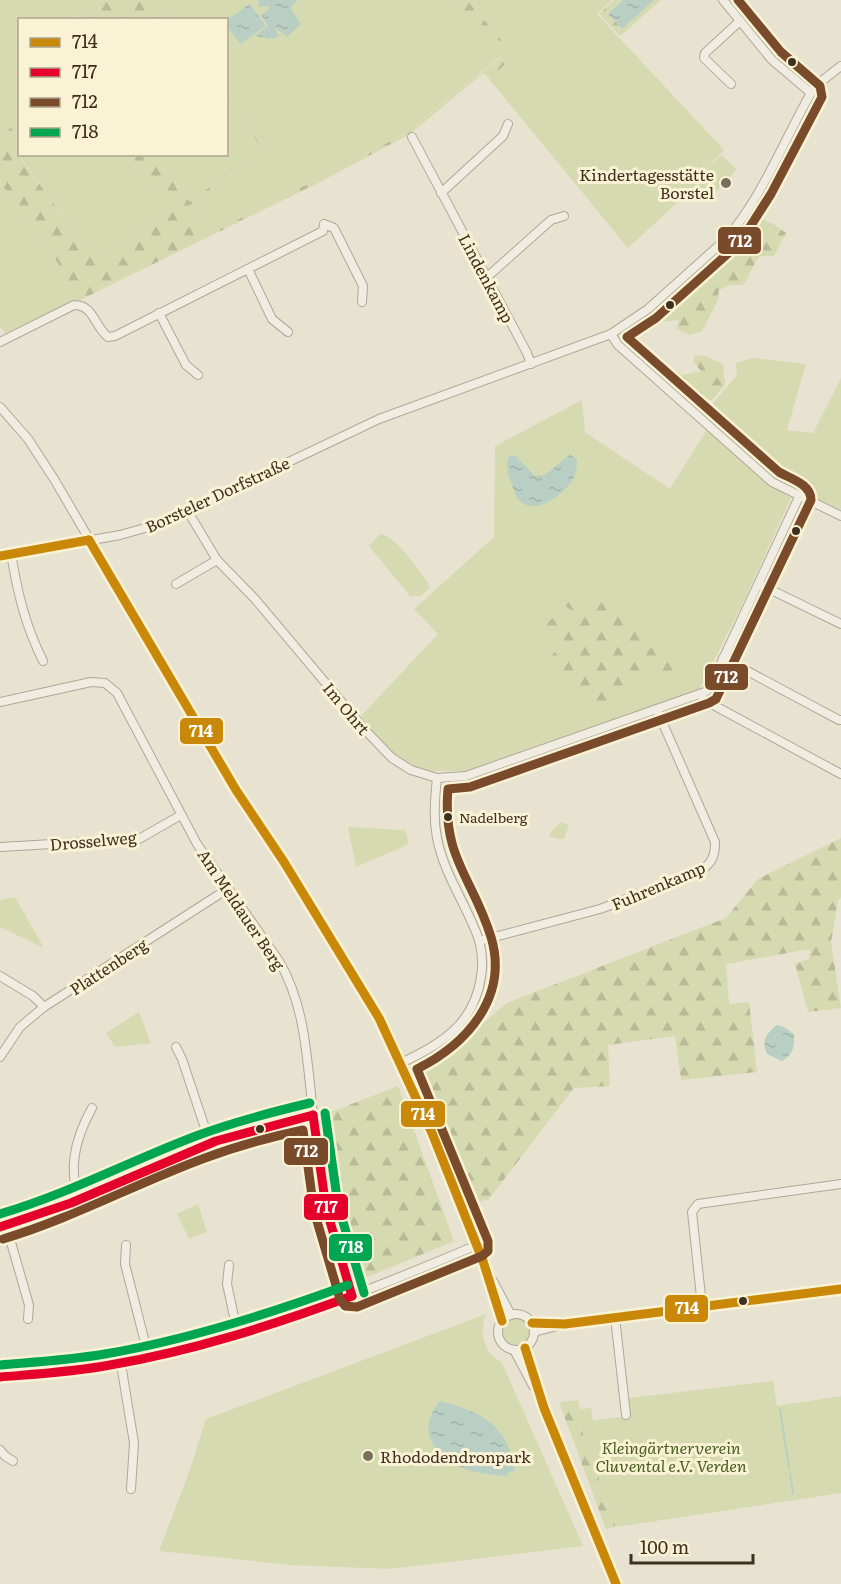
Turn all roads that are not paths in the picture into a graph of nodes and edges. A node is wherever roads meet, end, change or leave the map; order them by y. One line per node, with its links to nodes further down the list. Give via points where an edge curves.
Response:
1 (723, 0): 2 (street)
2 (740, 21): 4 (street, via 704,58); 5 (street, via 772,60)
3 (841, 66): 5 (street, Borsteler Dorfstraße)
4 (731, 84)
5 (811, 93): 15 (street, Borsteler Dorfstraße, via 734,230 648,309)
6 (508, 124): 8 (street, via 503,136)
7 (412, 137): 8 (street, Lindenkamp)
8 (441, 193): 11 (street, Lindenkamp)
9 (564, 216): 11 (street, via 551,220)
10 (248, 269): 12 (street, via 322,231 324,224 334,228 363,286); 13 (street); 14 (street, via 272,319)
11 (486, 278): 17 (street, Lindenkamp)
12 (362, 302)
13 (159, 313): 16 (street, via 108,337 89,310 74,305); 18 (street, via 186,365)
14 (288, 332)
15 (611, 334): 17 (street, Borsteler Dorfstraße); 20 (street, via 618,345 772,482)
16 (0, 342)
17 (531, 364): 21 (street, Borsteler Dorfstraße, via 359,428)
18 (198, 375)
19 (0, 407): 23 (street, via 35,449)
20 (799, 497): 22 (street); 28 (street)
21 (187, 510): 23 (street, Borsteler Dorfstraße, via 139,531); 26 (street, Im Ohrt)
22 (841, 516)
23 (90, 540): 24 (street, Borsteler Dorfstraße); 46 (street, via 236,790 366,994)
24 (11, 554): 25 (street, Borsteler Dorfstraße); 31 (street, via 22,611)
25 (0, 556)
26 (217, 560): 27 (street); 37 (street, Im Ohrt, via 392,758 411,770)
27 (176, 584)
28 (759, 585): 29 (street); 30 (street)
29 (841, 624)
30 (723, 658): 32 (street, via 709,689); 35 (street)
31 (43, 661)
32 (701, 695): 34 (street, Im Ohrt); 36 (street)
33 (0, 702): 38 (street, Am Meldauer Berg, via 91,682 105,683 117,693)
34 (657, 710): 37 (street, Im Ohrt, via 466,776); 41 (street, Fuhrenkamp, via 715,842 711,863 701,871 609,906)
35 (841, 720)
36 (841, 774)
37 (437, 778): 41 (street, via 434,822 439,846)
38 (181, 815): 39 (street, Drosselweg, via 139,839); 40 (street, Am Meldauer Berg)
39 (0, 847)
40 (229, 888): 43 (street, Plattenberg); 48 (street, Am Meldauer Berg, via 289,978 306,1040)
41 (479, 941): 46 (street, via 480,988 467,1017 450,1036)
42 (0, 976): 43 (street)
43 (44, 1007): 45 (street, Plattenberg, via 20,1027)
44 (176, 1047): 49 (street)
45 (0, 1057)
46 (401, 1063): 54 (street)
47 (92, 1108): 51 (street, via 80,1130 74,1169)
48 (313, 1115): 49 (street); 58 (street, Am Meldauer Berg, via 326,1208)
49 (210, 1143): 51 (street)
50 (841, 1184): 59 (street, via 699,1204 692,1212)
51 (79, 1198): 52 (street)
52 (3, 1226): 62 (street, via 29,1305)
53 (126, 1245): 70 (street, via 125,1264)
54 (477, 1245): 55 (street); 58 (street)
55 (483, 1261): 60 (street); 63 (street)
56 (229, 1265): 67 (street, via 227,1284)
57 (841, 1289): 59 (street)
58 (352, 1296): 67 (street)
59 (702, 1306): 61 (street)
60 (511, 1315): 63 (street); 64 (street, via 522,1315)
61 (615, 1317): 65 (street); 74 (street)
62 (28, 1318)
63 (502, 1321): 69 (street, via 499,1339)
64 (532, 1323): 65 (street); 66 (street)
65 (566, 1324): 66 (street)
66 (534, 1332): 68 (street)
67 (238, 1335): 70 (street)
68 (525, 1348): 69 (street); 73 (street)
69 (514, 1350): 73 (street)
70 (149, 1358): 71 (street)
71 (121, 1364): 72 (street); 77 (street, via 134,1443)
72 (0, 1377)
73 (544, 1408): 78 (street)
74 (626, 1415)
75 (0, 1450): 76 (street)
76 (13, 1461)
77 (131, 1489)
78 (616, 1584)

